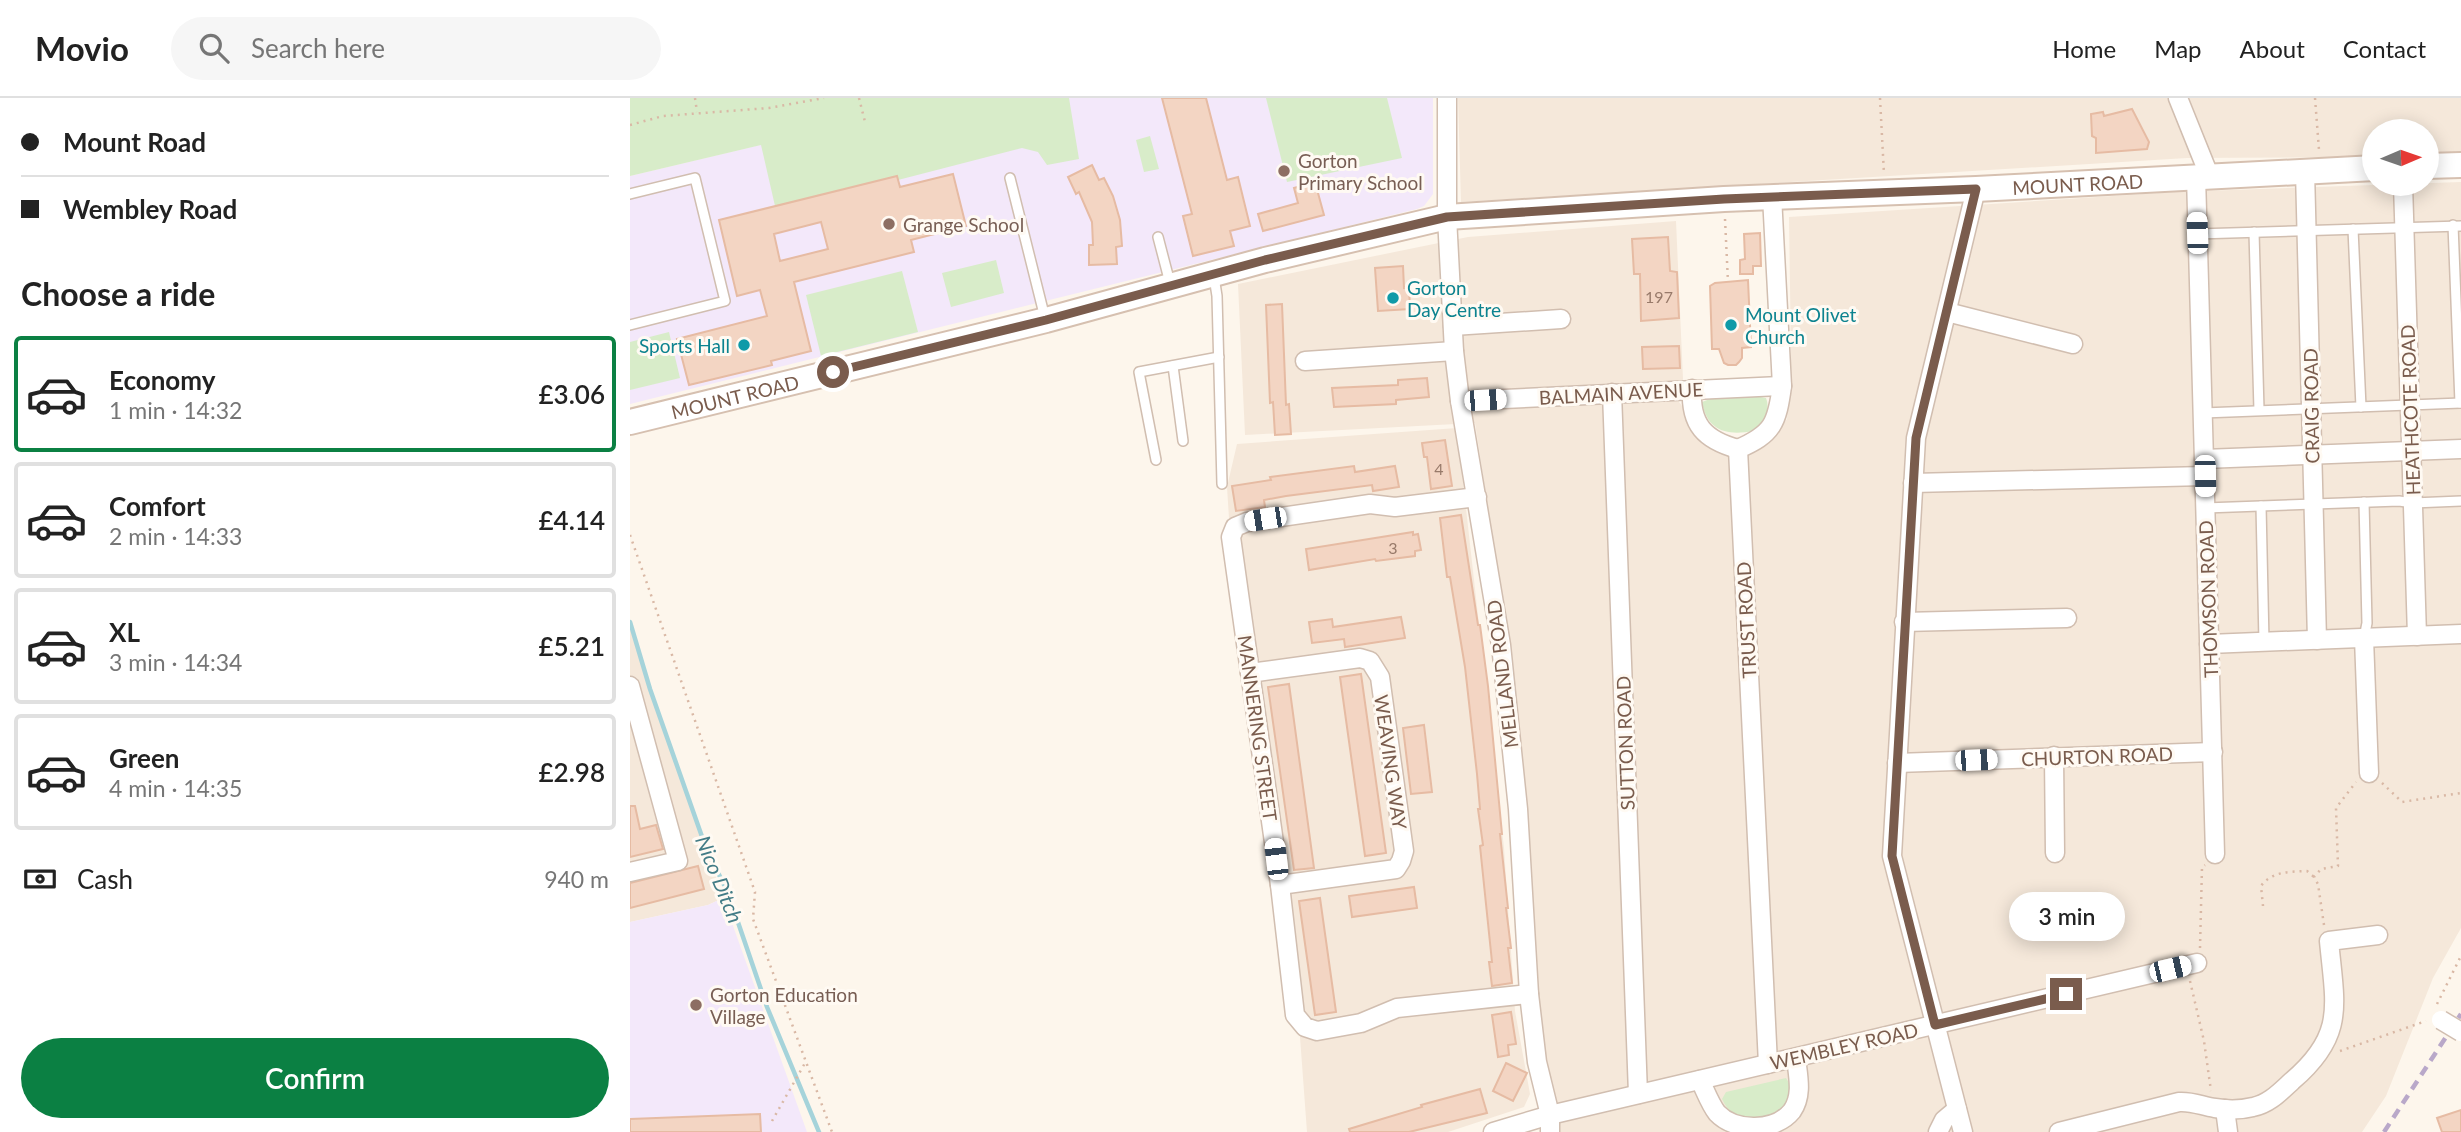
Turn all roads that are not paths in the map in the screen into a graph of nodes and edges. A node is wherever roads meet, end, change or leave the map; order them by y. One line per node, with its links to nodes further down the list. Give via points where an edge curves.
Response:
1 (1447, 98): 13 (street, MELLAND ROAD)
2 (2178, 98): 7 (street)
3 (2461, 165): 4 (main road)
4 (2440, 166)
5 (2362, 169): 6 (main road, MOUNT ROAD)
6 (2313, 171): 7 (main road, MOUNT ROAD); 17 (street, CRAIG ROAD)
7 (2202, 176): 9 (main road, MOUNT ROAD); 19 (street, THOMSON ROAD)
8 (1010, 178): 25 (lane)
9 (1976, 189): 12 (main road, MOUNT ROAD); 23 (street)
10 (630, 194): 26 (lane, via 695,178 725,302)
11 (2403, 196): 15 (street, HEATHCOTE ROAD)
12 (1772, 197): 13 (main road, MOUNT ROAD); 33 (street)
13 (1447, 217): 21 (main road, MOUNT ROAD); 27 (street, MELLAND ROAD)
14 (2457, 225): 15 (lane); 37 (lane)
15 (2404, 228): 16 (lane); 38 (street, HEATHCOTE ROAD)
16 (2353, 229): 17 (lane); 39 (lane)
17 (2307, 231): 18 (lane); 40 (street, CRAIG ROAD)
18 (2254, 232): 19 (lane); 41 (lane)
19 (2197, 233): 42 (street, THOMSON ROAD)
20 (1158, 237): 22 (lane)
21 (1213, 274): 22 (main road, MOUNT ROAD); 30 (lane)
22 (1171, 285): 25 (main road, MOUNT ROAD)
23 (1947, 312): 28 (street); 51 (street, via 1916,438)
24 (1562, 318): 27 (street)
25 (1046, 320): 43 (main road, MOUNT ROAD)
26 (630, 325)
27 (1453, 326): 29 (street, MELLAND ROAD)
28 (2073, 344)
29 (1454, 351): 31 (street); 36 (street, MELLAND ROAD)
30 (1219, 357): 32 (lane); 52 (lane)
31 (1305, 361)
32 (1173, 366): 44 (lane); 49 (lane, via 1139,372)
33 (1782, 386): 34 (street, BALMAIN AVENUE); 45 (street, via 1778,412 1768,432)
34 (1692, 389): 35 (street, BALMAIN AVENUE); 45 (street, via 1693,414 1704,432 1714,441)
35 (1612, 393): 36 (street, BALMAIN AVENUE); 88 (street, SUTTON ROAD)
36 (1460, 401): 53 (street, MELLAND ROAD)
37 (2460, 403): 38 (lane)
38 (2410, 405): 39 (lane); 47 (street, HEATHCOTE ROAD)
39 (2361, 407): 40 (lane)
40 (2311, 408): 41 (lane); 48 (street, CRAIG ROAD)
41 (2259, 410): 42 (lane)
42 (2203, 413): 50 (street, THOMSON ROAD)
43 (630, 422)
44 (1183, 441)
45 (1738, 449): 86 (street, TRUST ROAD)
46 (2461, 449): 47 (street)
47 (2411, 451): 48 (street); 56 (street, HEATHCOTE ROAD)
48 (2312, 455): 50 (street); 57 (street, CRAIG ROAD)
49 (1156, 460)
50 (2204, 468): 51 (street); 59 (street, THOMSON ROAD)
51 (1913, 483): 62 (street)
52 (1222, 485)
53 (1477, 497): 69 (street, MANNERING STREET, via 1395,507 1358,505 1235,527 1231,537); 81 (street, MELLAND ROAD, via 1501,645 1518,808)
54 (2461, 501): 56 (lane); 60 (lane)
55 (2364, 502): 56 (lane); 57 (lane); 65 (lane)
56 (2413, 503): 64 (street, HEATHCOTE ROAD)
57 (2313, 504): 58 (lane); 66 (street, CRAIG ROAD)
58 (2261, 506): 59 (lane); 67 (lane)
59 (2205, 508): 68 (street, THOMSON ROAD)
60 (2461, 509)
61 (2067, 618): 62 (street)
62 (1905, 622): 73 (street)
63 (2461, 634): 64 (street)
64 (2417, 636): 65 (street)
65 (2364, 638): 66 (street); 74 (street)
66 (2316, 640): 67 (street)
67 (2264, 642): 68 (street)
68 (2209, 644): 71 (street, THOMSON ROAD)
69 (1250, 673): 78 (street, MANNERING STREET); 78 (street, WEAVING WAY, via 1360,658 1370,661 1380,677 1404,851 1401,861 1396,869)
70 (630, 686): 77 (street, via 678,861)
71 (2213, 752): 72 (street, CHURTON ROAD); 76 (street, THOMSON ROAD)
72 (2054, 756): 73 (street, CHURTON ROAD); 75 (street)
73 (1897, 763): 83 (street, via 1892,856)
74 (2369, 773)
75 (2055, 853)
76 (2215, 854)
77 (630, 872)
78 (1280, 885): 81 (street, MANNERING STREET, via 1295,1014 1305,1027 1317,1031 1341,1028 1397,1008)
79 (2378, 935): 90 (street, via 2329,941 2335,1007 2332,1030 2308,1068 2268,1102)
80 (2197, 963): 83 (street, WEMBLEY ROAD)
81 (1529, 994): 91 (street, MELLAND ROAD)
82 (2437, 1017): 84 (street, bridge)
83 (1935, 1025): 85 (street, WEMBLEY ROAD); 89 (street)
84 (2461, 1032)
85 (1796, 1058): 86 (street, WEMBLEY ROAD); 87 (street, via 1799,1093 1778,1126 1743,1131 1718,1114)
86 (1768, 1064): 87 (street, WEMBLEY ROAD)
87 (1700, 1080): 88 (street, WEMBLEY ROAD)
88 (1638, 1094): 91 (street, WEMBLEY ROAD)
89 (1957, 1109): 93 (street); 94 (street)
90 (2225, 1109): 95 (street, via 2179,1102); 96 (street)
91 (1550, 1123): 92 (street, WEMBLEY ROAD)
92 (1493, 1132)
93 (1938, 1132)
94 (1964, 1132)
95 (2059, 1132)
96 (2228, 1132)

